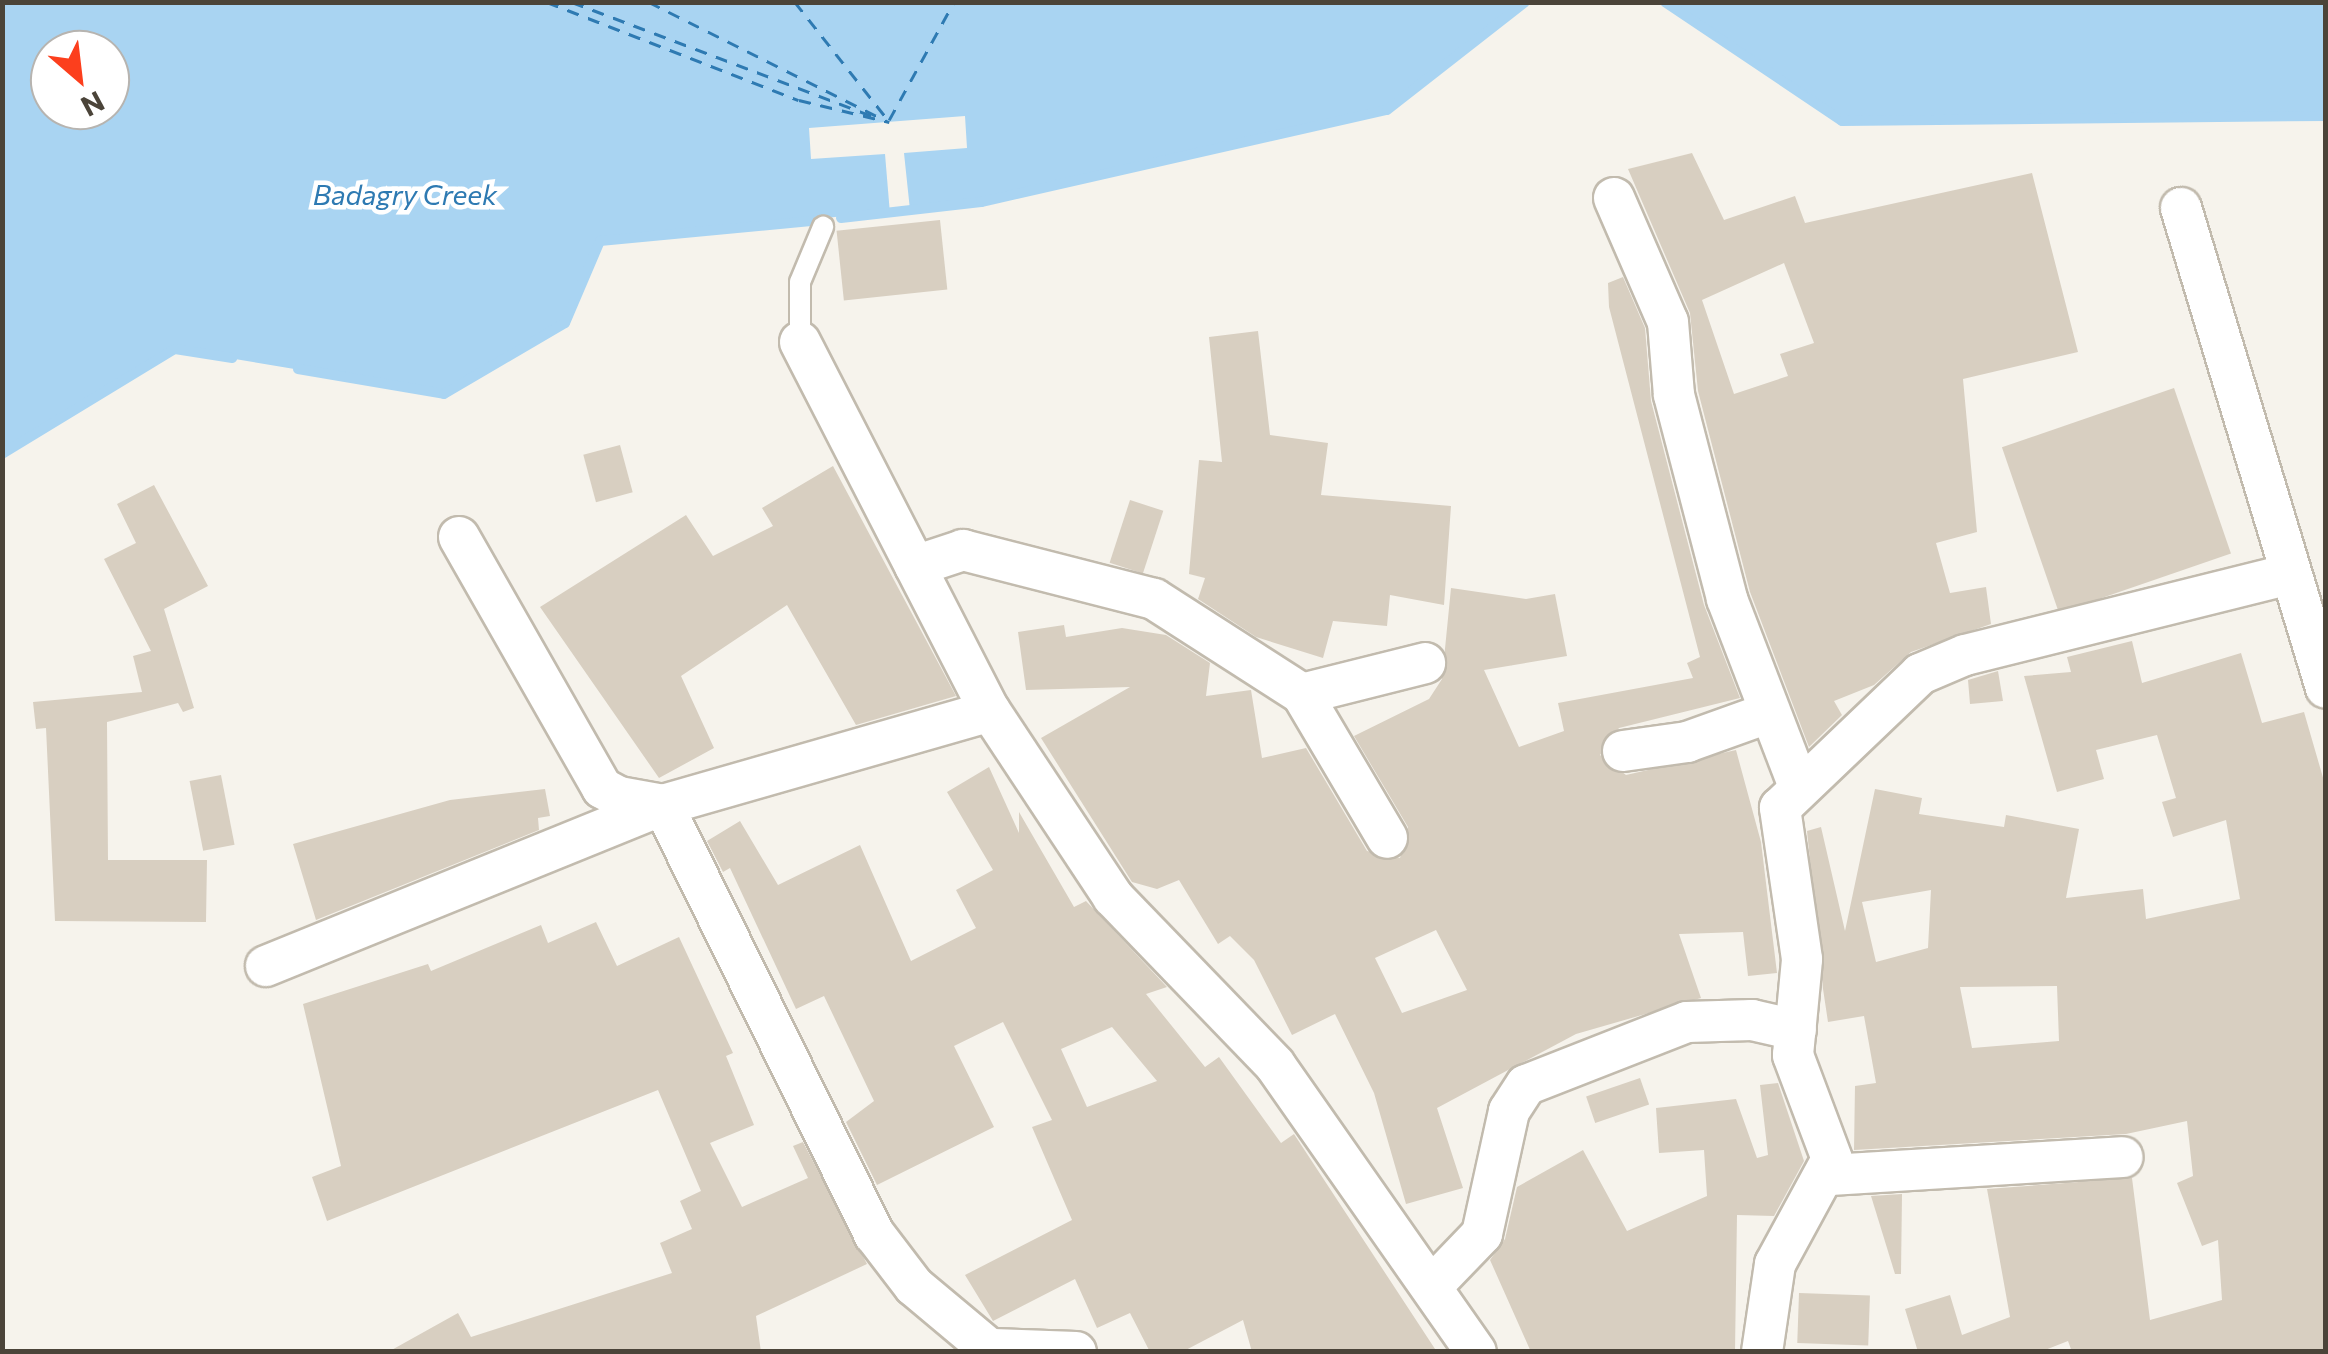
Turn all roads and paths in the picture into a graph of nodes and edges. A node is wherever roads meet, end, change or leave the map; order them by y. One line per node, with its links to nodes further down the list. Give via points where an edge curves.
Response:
1 (1614, 198): 12 (street, via 1668,322 1691,469)
2 (2181, 208): 7 (street)
3 (823, 227): 4 (lane, via 800,282)
4 (800, 342): 6 (street)
5 (460, 537): 15 (street, via 602,788)
6 (915, 566): 10 (street, via 964,550 1154,600); 11 (street)
7 (2286, 575): 9 (street); 14 (street, via 1965,655 1920,674)
8 (1426, 662): 10 (street)
9 (2326, 688)
10 (1302, 694): 16 (street)
11 (990, 711): 15 (street); 21 (street, via 1113,898 1275,1065)
12 (1768, 714): 13 (street, via 1686,742); 14 (street)
13 (1623, 751)
14 (1798, 784): 18 (street, via 1780,808 1802,959)
15 (663, 805): 17 (street); 22 (street, via 875,1235 914,1286)
16 (1386, 838)
17 (266, 966)
18 (1796, 1030): 20 (street, via 1792,1055); 21 (street, via 1752,1020 1687,1022 1526,1086 1509,1111 1482,1234)
19 (2122, 1157): 20 (street)
20 (1830, 1176): 25 (street, via 1775,1264)
21 (1432, 1286): 24 (street)
22 (993, 1350): 23 (street)
23 (1076, 1352)
24 (1476, 1352)
25 (1762, 1352)

